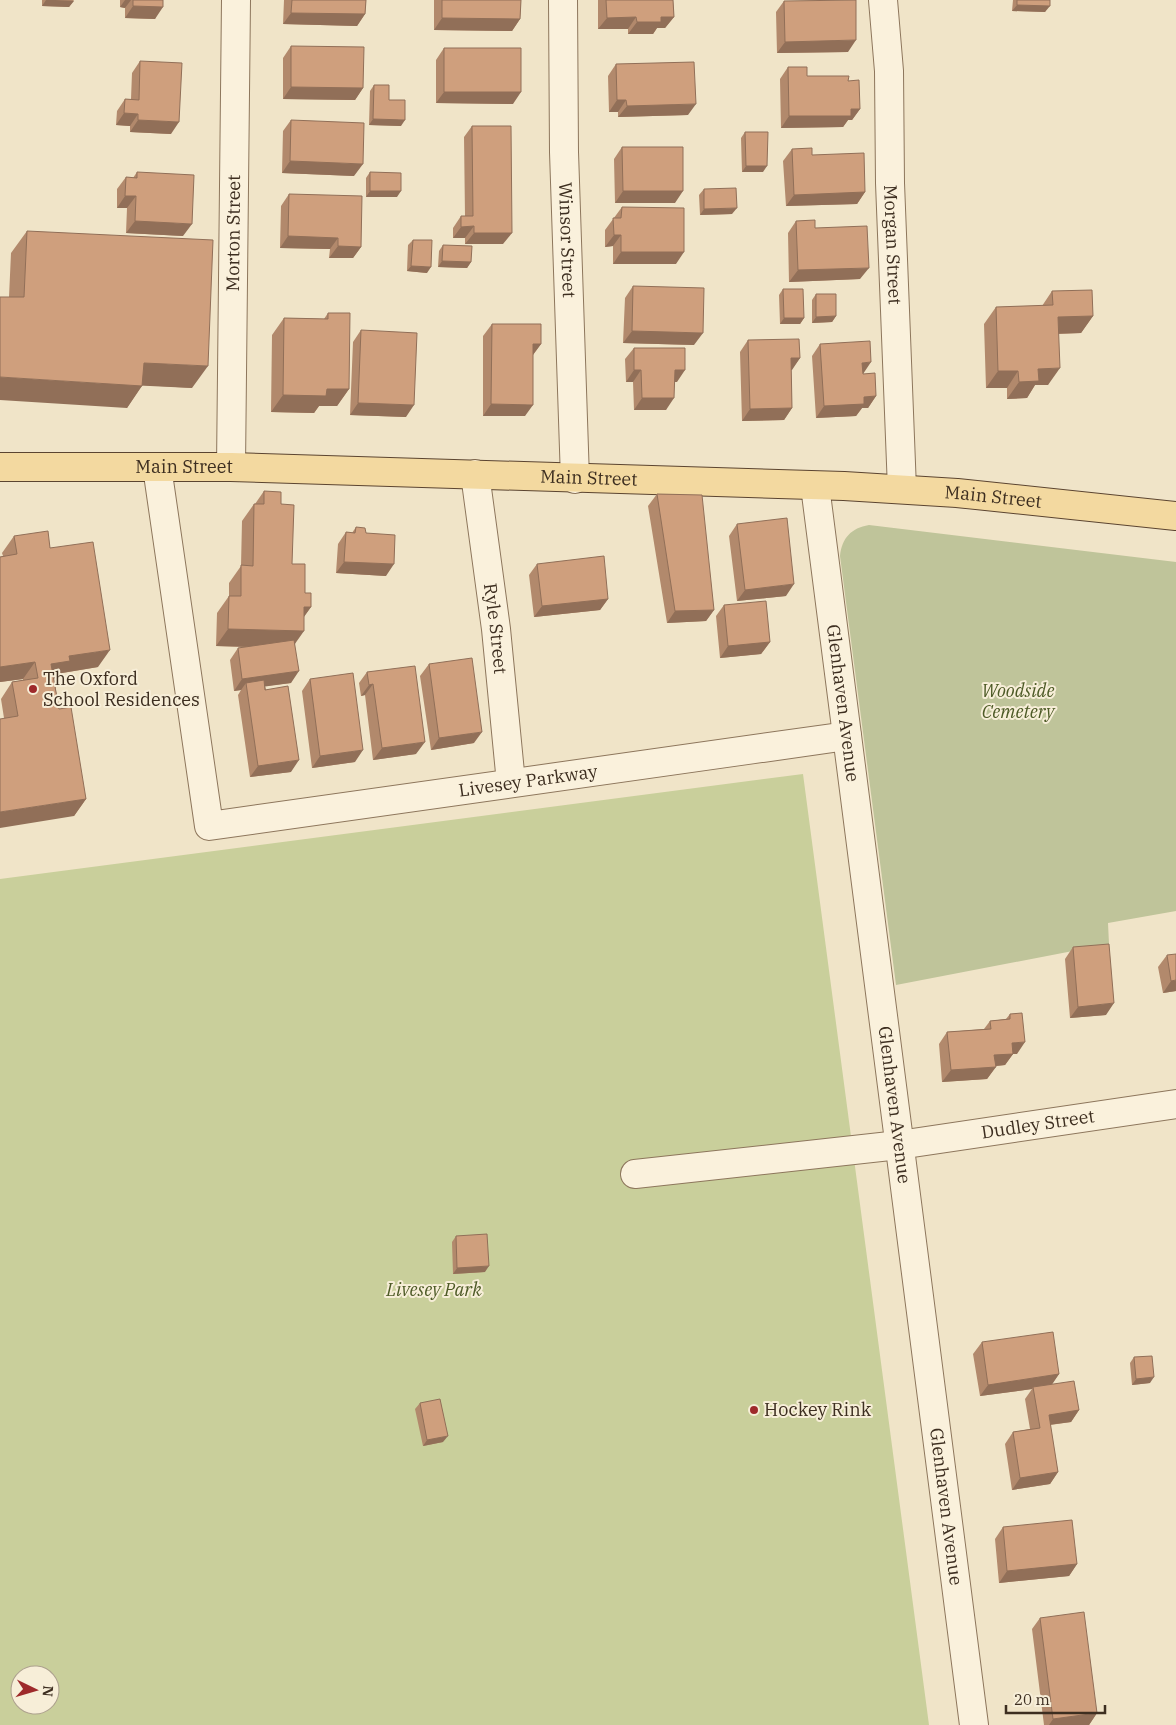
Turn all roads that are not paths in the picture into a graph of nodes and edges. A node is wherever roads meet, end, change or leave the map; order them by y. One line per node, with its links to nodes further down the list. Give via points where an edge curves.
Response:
1 (236, 0): 6 (street, Morton Street)
2 (563, 0): 8 (street, Winsor Street, via 564,152)
3 (884, 0): 10 (street, Morgan Street)
4 (0, 467): 5 (main road, Main Street)
5 (157, 467): 6 (main road, Main Street); 13 (street, Livesey Parkway, via 209,826)
6 (231, 467): 7 (main road, Main Street)
7 (475, 474): 8 (main road, Main Street); 13 (street, Ryle Street, via 496,629)
8 (575, 479): 9 (main road, Main Street)
9 (815, 486): 10 (main road, Main Street); 12 (street, Glenhaven Avenue)
10 (902, 490): 11 (main road, Main Street)
11 (1176, 516)
12 (847, 736): 13 (street, Livesey Parkway); 15 (street, Glenhaven Avenue)
13 (511, 783)
14 (1176, 1104): 15 (street, Dudley Street)
15 (899, 1145): 16 (street, Dudley Street); 17 (street, Glenhaven Avenue)
16 (635, 1174)
17 (974, 1725)

